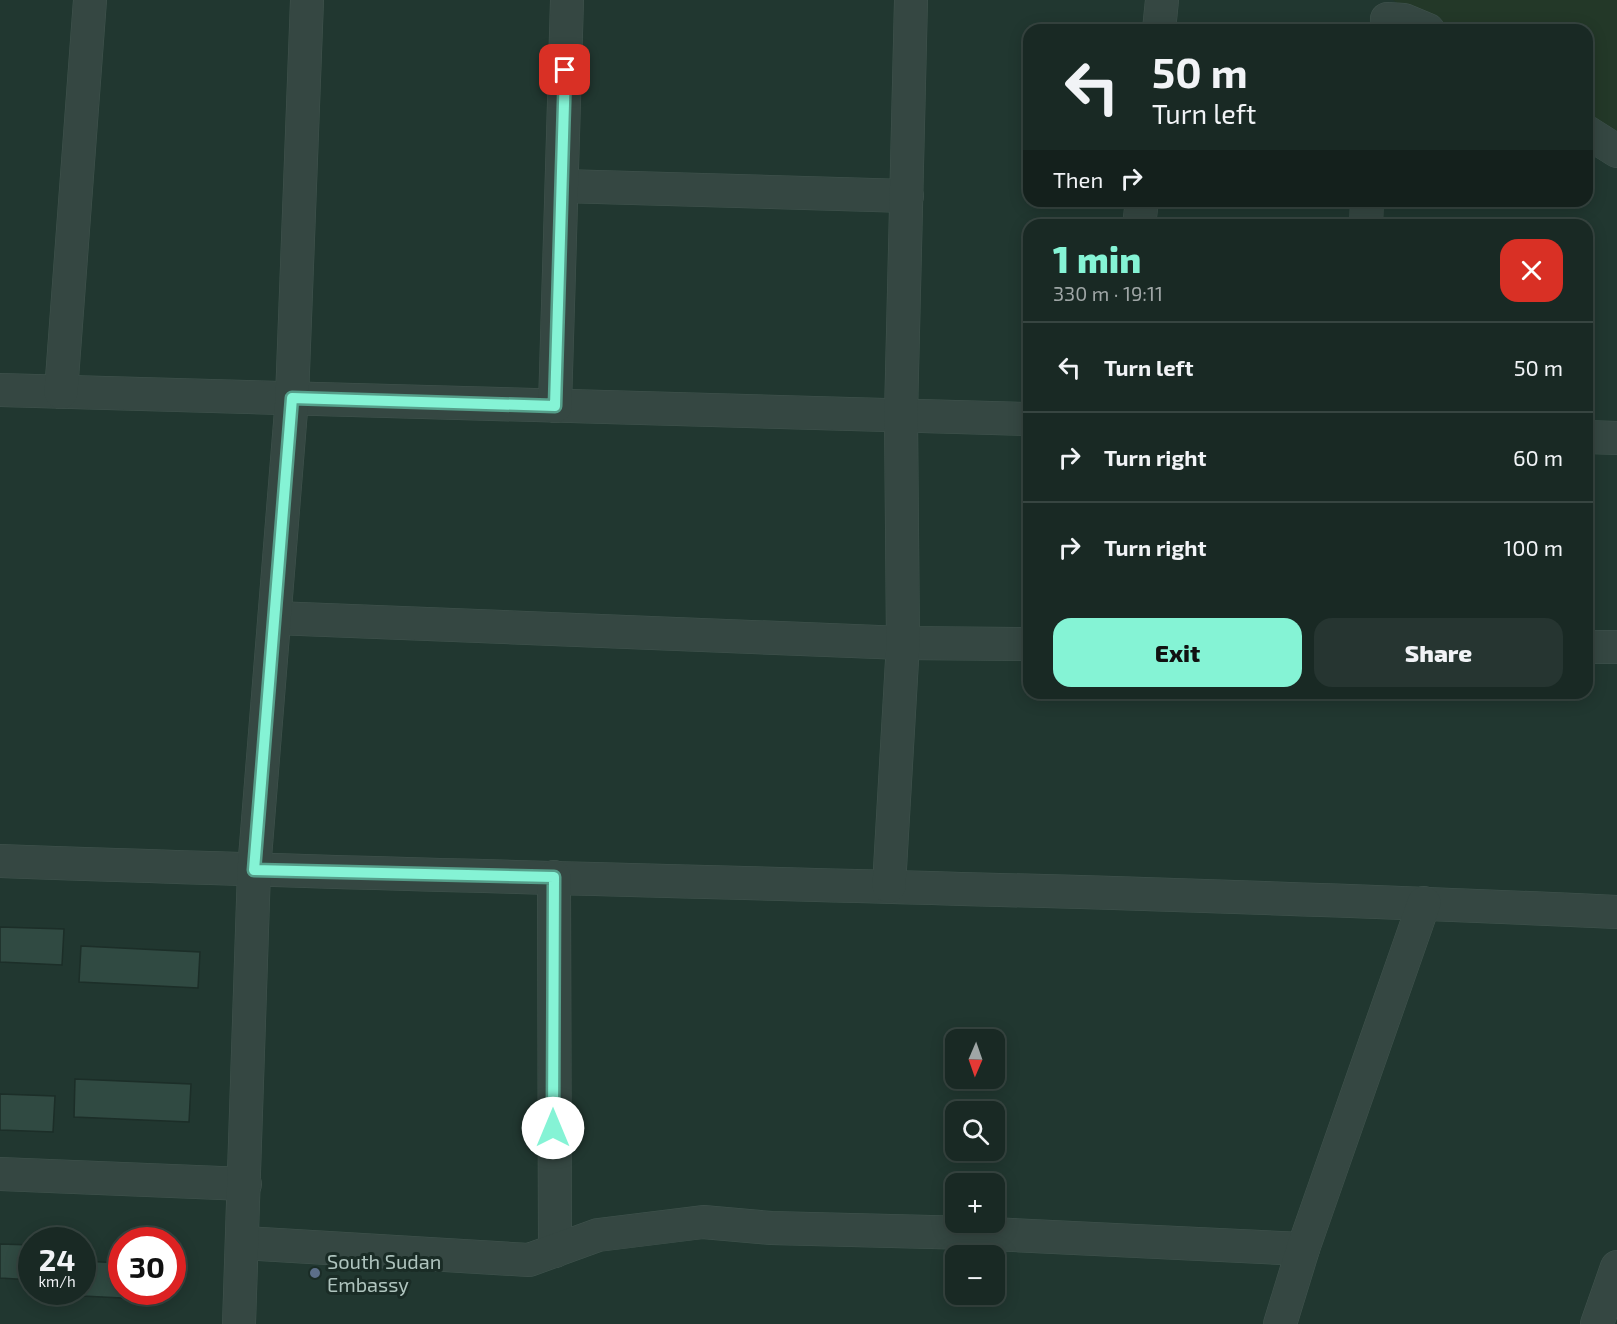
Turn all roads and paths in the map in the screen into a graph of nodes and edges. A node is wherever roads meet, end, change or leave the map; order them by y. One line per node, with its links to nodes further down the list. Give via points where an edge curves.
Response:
1 (90, 0): 14 (street)
2 (307, 0): 15 (street)
3 (567, 0): 11 (street)
4 (912, 0): 12 (street)
5 (1162, 0): 7 (street)
6 (1384, 16): 8 (street)
7 (1160, 24)
8 (1414, 24)
9 (1593, 136): 10 (street)
10 (1617, 151)
11 (562, 186): 12 (street); 16 (street)
12 (907, 196): 17 (street)
13 (0, 390): 14 (street)
14 (61, 392): 15 (street)
15 (292, 398): 16 (street); 21 (street)
16 (555, 406): 17 (street)
17 (901, 415): 18 (street); 22 (street)
18 (1023, 419)
19 (1593, 437): 20 (street)
20 (1617, 438)
21 (275, 618): 22 (street); 27 (street)
22 (903, 643): 23 (street); 29 (street)
23 (1023, 644)
24 (1593, 647): 25 (street)
25 (1617, 647)
26 (0, 861): 27 (street)
27 (254, 870): 28 (street); 33 (street)
28 (554, 877): 29 (street); 36 (street)
29 (889, 886): 30 (street)
30 (1424, 903): 31 (street); 35 (street)
31 (1617, 912)
32 (0, 1174): 33 (street)
33 (245, 1184): 34 (street)
34 (243, 1243): 36 (street, via 529,1260); 38 (street)
35 (1303, 1249): 36 (street, via 703,1222 598,1235); 39 (street)
36 (555, 1251)
37 (1617, 1267): 40 (street)
38 (239, 1324)
39 (1280, 1324)
40 (1596, 1324)

